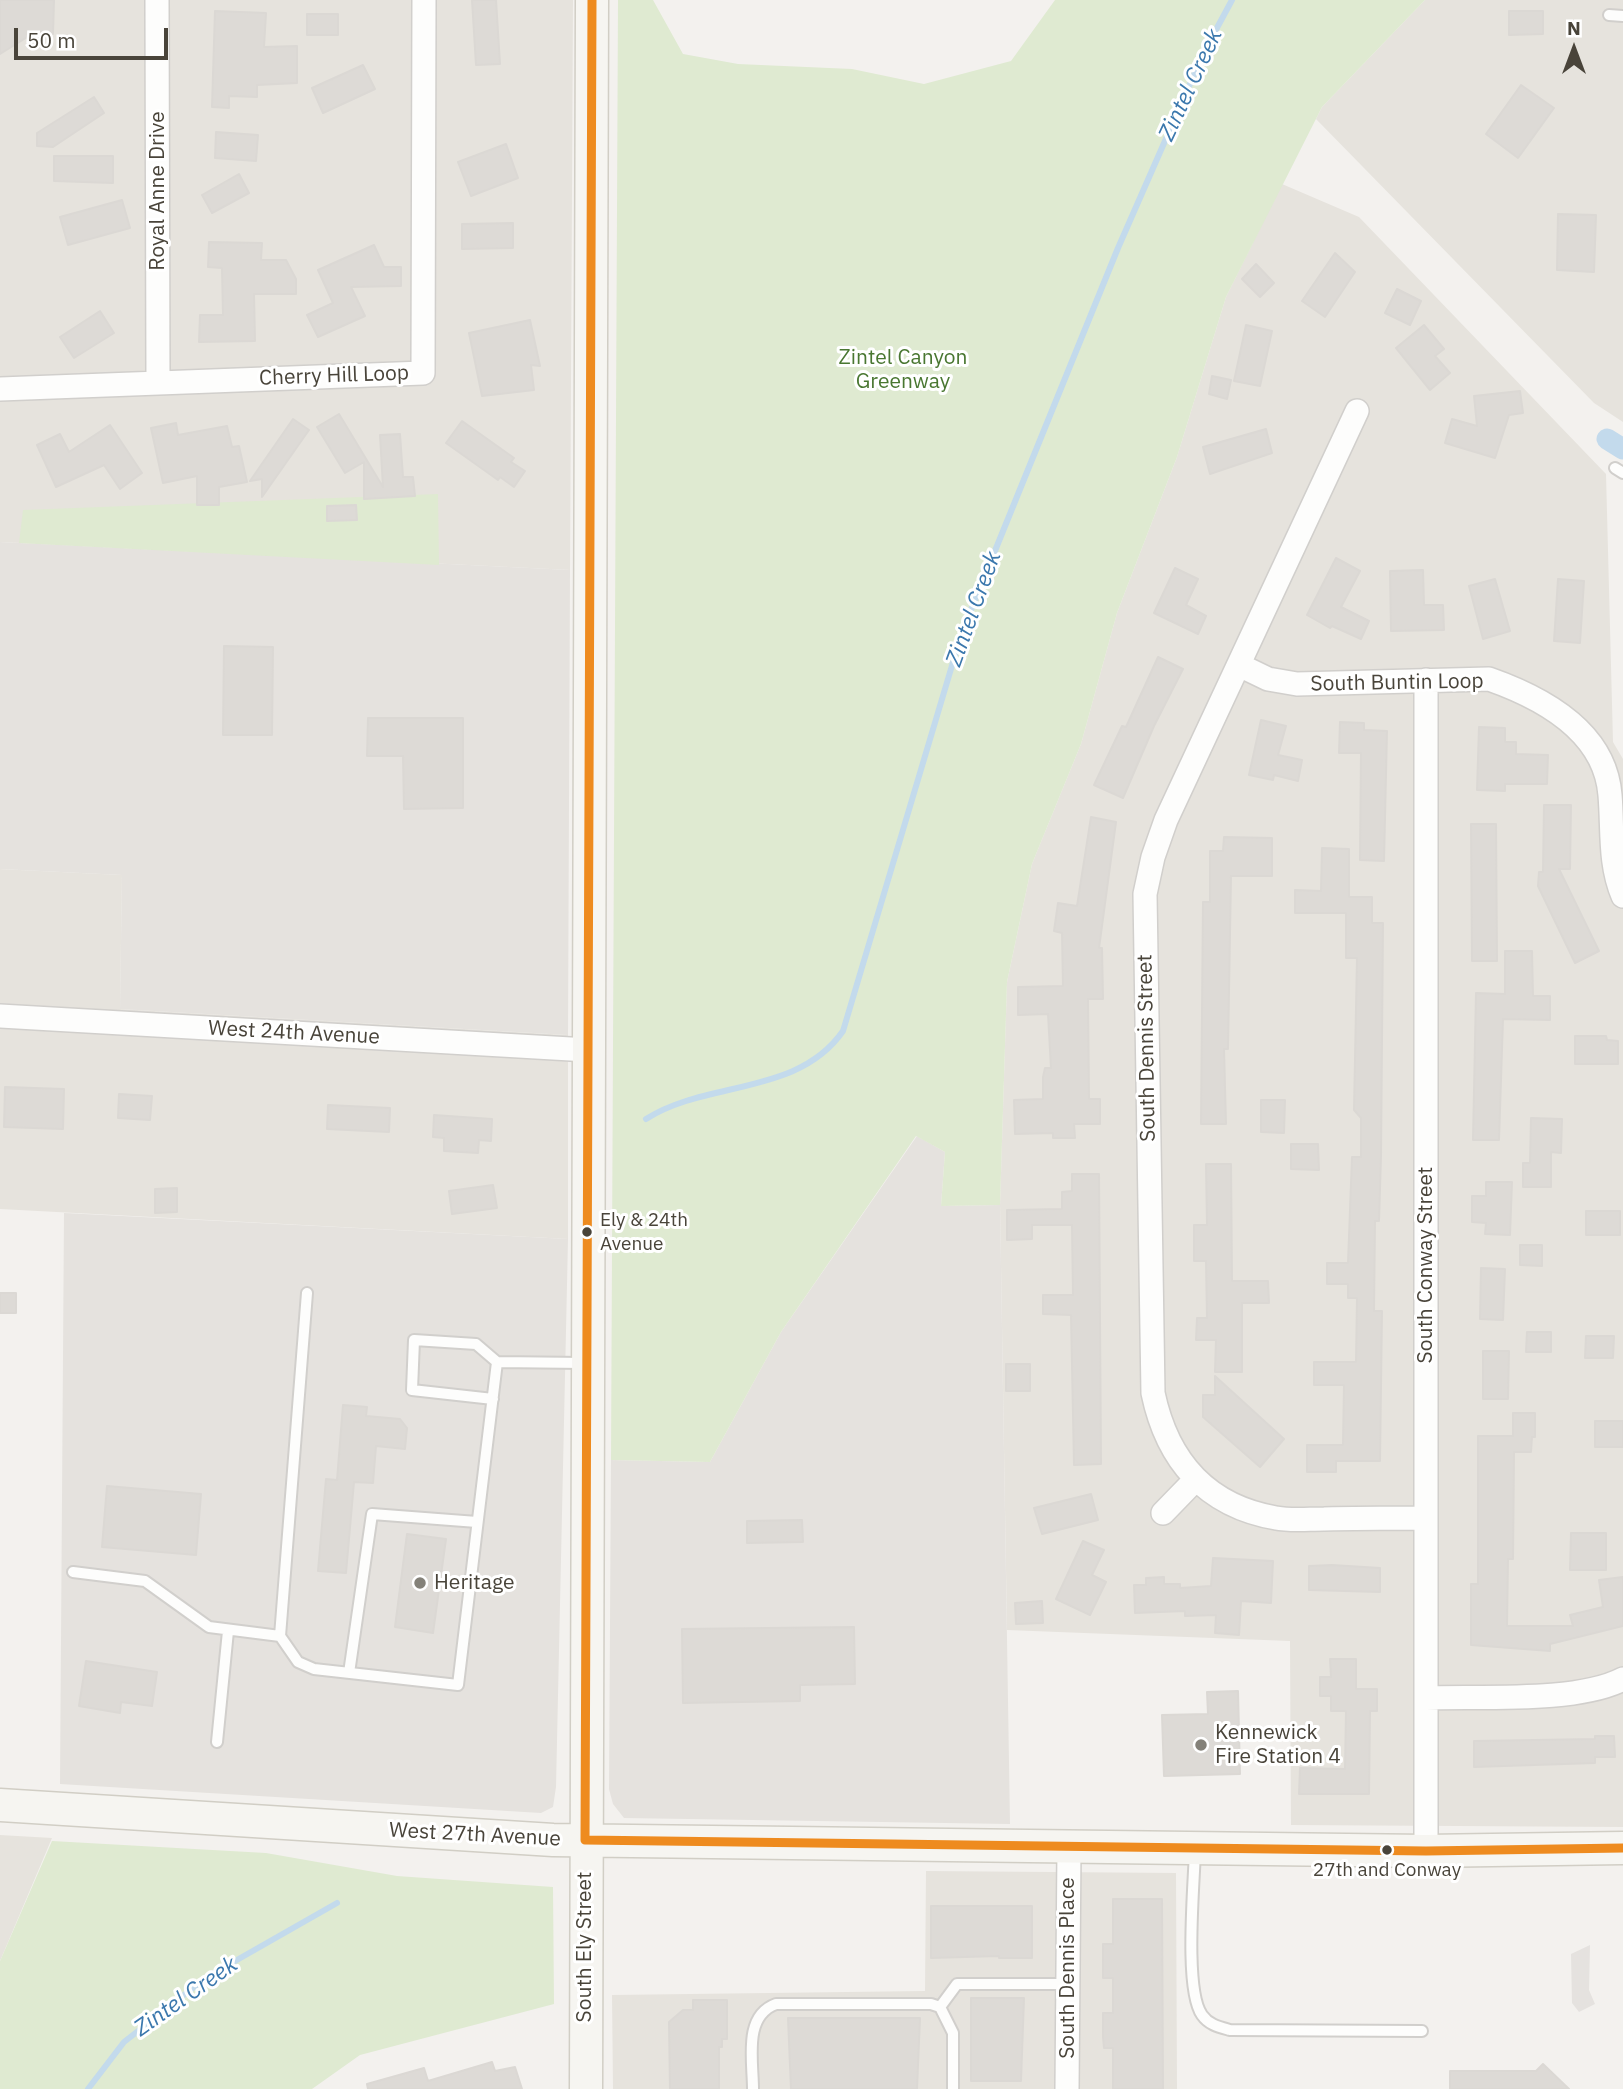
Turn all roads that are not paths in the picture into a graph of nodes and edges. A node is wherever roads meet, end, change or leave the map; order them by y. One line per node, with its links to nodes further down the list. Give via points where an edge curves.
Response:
1 (157, 0): 6 (street, Royal Anne Drive)
2 (424, 0): 6 (street, Cherry Hill Loop, via 423,373)
3 (592, 0): 13 (street, South Ely Street)
4 (1609, 15): 5 (lane)
5 (1623, 16)
6 (158, 382): 7 (street, Cherry Hill Loop)
7 (0, 389)
8 (1357, 411): 9 (street, South Dennis Street)
9 (1240, 665): 10 (street, South Buntin Loop, via 1268,679 1297,684); 18 (street, South Dennis Street, via 1166,820 1145,894 1153,1393 1170,1448)
10 (1426, 680): 11 (street, South Buntin Loop, via 1489,679 1569,718 1602,761 1610,792 1612,861); 20 (street, South Conway Street)
11 (1623, 896)
12 (0, 1016): 13 (street, West 24th Avenue)
13 (588, 1050): 16 (street, South Ely Street)
14 (307, 1293): 24 (lane)
15 (497, 1362): 16 (lane); 17 (lane); 17 (lane, via 476,1343 414,1340 412,1390)
16 (586, 1363): 30 (street, South Ely Street)
17 (493, 1399): 21 (lane)
18 (1196, 1479): 19 (street); 20 (street, South Dennis Street, via 1248,1511 1278,1519)
19 (1163, 1513)
20 (1426, 1518): 27 (street, South Conway Street)
21 (477, 1522): 25 (lane, via 372,1514); 25 (lane, via 458,1685)
22 (73, 1572): 23 (lane, via 145,1581 209,1627)
23 (228, 1631): 24 (lane); 28 (lane)
24 (280, 1636): 25 (lane, via 298,1662)
25 (349, 1673)
26 (1623, 1679): 27 (street, via 1576,1693)
27 (1426, 1698): 34 (street, South Conway Street)
28 (217, 1742)
29 (0, 1805): 30 (street, West 27th Avenue)
30 (585, 1840): 31 (street, West 27th Avenue); 38 (street, South Ely Street)
31 (1069, 1847): 32 (street, West 27th Avenue); 35 (street, South Dennis Place)
32 (1195, 1847): 34 (street, West 27th Avenue); 37 (lane, via 1193,1988 1203,2016 1214,2025 1230,2030)
33 (1623, 1848): 34 (street, West 27th Avenue)
34 (1426, 1851)
35 (1066, 1984): 36 (lane, via 957,1984); 41 (street, South Dennis Place)
36 (940, 2007): 39 (lane, via 767,2007 759,2014 753,2033); 40 (lane, via 953,2033)
37 (1422, 2031)
38 (586, 2089)
39 (753, 2089)
40 (953, 2089)
41 (1067, 2089)

